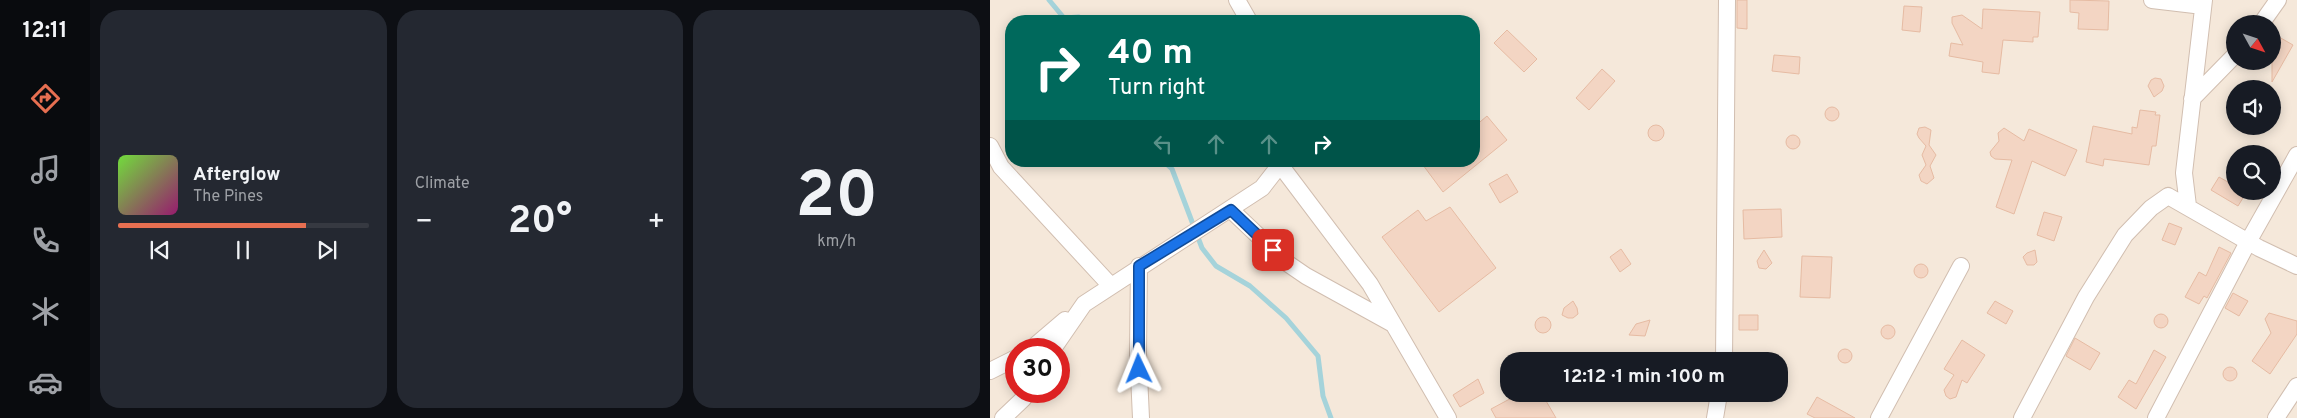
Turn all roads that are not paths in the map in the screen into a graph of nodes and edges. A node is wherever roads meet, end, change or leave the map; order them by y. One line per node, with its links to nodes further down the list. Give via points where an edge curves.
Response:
1 (1236, 0): 6 (street)
2 (1727, 0): 25 (street)
3 (2152, 0): 5 (street)
4 (2278, 0): 7 (street)
5 (2203, 3): 9 (street)
6 (1245, 15)
7 (2267, 15)
8 (2226, 64): 9 (street)
9 (2192, 98): 14 (street, via 2184,173)
10 (990, 146): 20 (street, via 1001,167)
11 (2297, 155): 16 (street)
12 (1280, 167): 15 (street, via 1262,188)
13 (1284, 167): 22 (street, via 1370,284)
14 (2188, 206): 16 (street); 36 (street, via 2168,196 2151,208 2125,235 2086,297)
15 (1226, 213): 17 (street); 22 (street, via 1306,276)
16 (2248, 242): 19 (street); 37 (street)
17 (1139, 266): 20 (street); 32 (street)
18 (1962, 266): 35 (street)
19 (2297, 266)
20 (1111, 286): 21 (street)
21 (1084, 304): 23 (street); 24 (street)
22 (1393, 324): 33 (street)
23 (1044, 338)
24 (1060, 338)
25 (1724, 352)
26 (1005, 364): 27 (street)
27 (990, 372)
28 (2297, 386): 38 (street)
29 (1718, 402): 34 (street)
30 (1019, 403): 31 (street)
31 (1003, 418)
32 (1141, 418)
33 (1448, 418)
34 (1715, 418)
35 (1879, 418)
36 (2022, 418)
37 (2156, 418)
38 (2276, 418)

